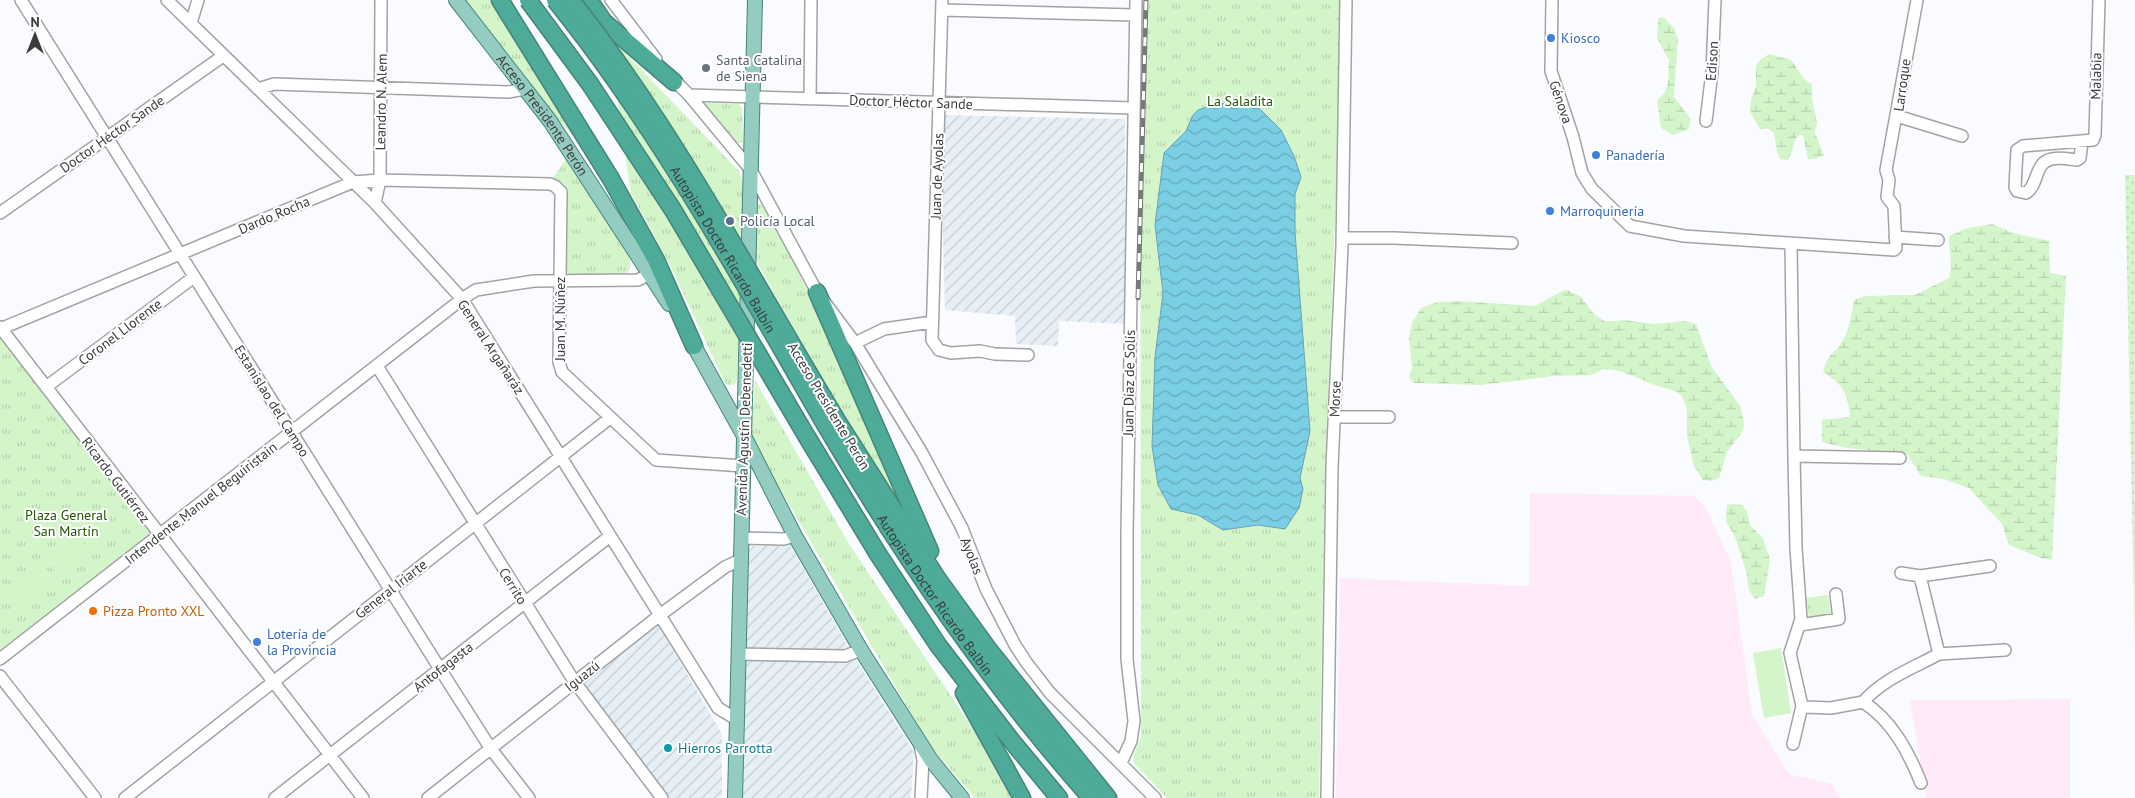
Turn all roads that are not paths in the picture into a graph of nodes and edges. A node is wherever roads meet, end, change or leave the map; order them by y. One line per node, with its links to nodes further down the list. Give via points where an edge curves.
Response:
1 (21, 0): 36 (street, Estanislao del Campo)
2 (166, 0): 22 (street, General Argañaráz)
3 (198, 0): 22 (street)
4 (381, 0): 27 (street, Leandro N. Alem)
5 (456, 0): 25 (main road, Acceso Presidente Perón)
6 (500, 0): 58 (highway, via 591,146 656,260)
7 (528, 0): 87 (highway, Autopista Doctor Ricardo Balbín, bridge, via 594,91 673,210 878,554)
8 (555, 0): 65 (highway, Autopista Doctor Ricardo Balbín, bridge, via 609,72 685,186)
9 (571, 0): 65 (highway, Acceso Presidente Perón, bridge, via 704,195)
10 (589, 0): 24 (highway, via 604,22)
11 (612, 0): 24 (street, Ayolas)
12 (756, 0): 29 (main road, Avenida Agustín Debenedetti)
13 (811, 0): 30 (street)
14 (1136, 0): 21 (street, Juan Díaz de Solís)
15 (1346, 0): 45 (street, Morse)
16 (1552, 0): 48 (street, Génova, via 1551,71 1582,173 1592,189 1630,226 1684,236)
17 (1715, 0): 34 (street, Edison)
18 (1917, 0): 33 (street, Larroque)
19 (2099, 0): 37 (street, Malabia, via 2095,135 2092,140)
20 (942, 5): 21 (street); 31 (street, Juan de Ayolas)
21 (1135, 15): 32 (street, Juan Díaz de Solís)
22 (191, 23): 23 (street, General Argañaráz)
23 (223, 56): 26 (street, General Argañaráz); 36 (street, Doctor Héctor Sande)
24 (674, 82): 28 (street, Ayolas)
25 (525, 88): 27 (street, via 508,92); 50 (main road, Acceso Presidente Perón)
26 (258, 89): 27 (street, via 274,84); 40 (street, General Argañaráz)
27 (382, 89): 39 (street, Leandro N. Alem)
28 (689, 95): 29 (street, Doctor Héctor Sande); 38 (street, Ayolas)
29 (753, 97): 30 (street, Doctor Héctor Sande); 38 (main road, Avenida Agustín Debenedetti)
30 (810, 99): 31 (street, Doctor Héctor Sande)
31 (939, 103): 32 (street, Doctor Héctor Sande); 55 (street, Juan de Ayolas)
32 (1133, 108): 104 (street, Juan Díaz de Solís, via 1127,659 1134,721 1131,741)
33 (1897, 116): 35 (street); 44 (street, Larroque, via 1886,170 1890,180 1887,197 1894,206)
34 (1706, 121)
35 (1962, 136)
36 (107, 138): 43 (street, Doctor Héctor Sande); 49 (street, Estanislao del Campo)
37 (2082, 141): 37 (street, Malabia, via 2020,147 2017,191 2026,193 2032,189 2040,166 2045,162 2080,158)
38 (751, 170): 53 (street, Ayolas); 67 (main road, Avenida Agustín Debenedetti)
39 (380, 180): 40 (street, Dardo Rocha); 41 (street, Dardo Rocha, via 550,184); 42 (street, Leandro N. Alem)
40 (353, 182): 42 (street, General Argañaráz); 49 (street, Dardo Rocha)
41 (561, 192): 52 (street, Juan M. Núñez)
42 (376, 203): 54 (street, General Argañaráz)
43 (0, 213)
44 (1895, 237): 46 (street); 48 (street, via 1894,250)
45 (1342, 238): 47 (street); 62 (street, Morse)
46 (1938, 240)
47 (1512, 243)
48 (1792, 244): 68 (street)
49 (180, 254): 51 (street, Estanislao del Campo); 56 (street, Dardo Rocha)
50 (651, 273): 52 (street, Intendente Manuel Beguiristain, via 638,280); 58 (main road, Acceso Presidente Perón)
51 (194, 277): 61 (street, Coronel Llorente); 66 (street, Estanislao del Campo)
52 (560, 280): 54 (street, Intendente Manuel Beguiristain, via 485,288); 64 (street, Juan M. Núñez, via 559,367)
53 (817, 292): 57 (street, Ayolas); 86 (highway, via 925,541)
54 (462, 299): 60 (street, Intendente Manuel Beguiristain); 69 (street, General Argañaráz)
55 (932, 322): 57 (street, via 884,329); 59 (street, Juan de Ayolas, via 932,340 944,352)
56 (0, 328): 61 (street, Ricardo Gutiérrez)
57 (855, 343): 104 (street, Ayolas, via 952,508 986,589 1015,645 1050,693)
58 (694, 346): 67 (main road, Acceso Presidente Perón)
59 (1028, 355)
60 (377, 366): 66 (street, Intendente Manuel Beguiristain); 72 (street, Cerrito)
61 (46, 387): 73 (street, Ricardo Gutiérrez)
62 (1334, 417): 63 (street); 121 (street, Morse)
63 (1389, 417)
64 (610, 418): 69 (street, General Iriarte); 71 (street, Juan M. Núñez, via 652,457 662,462)
65 (831, 423): 86 (highway, Acceso Presidente Perón); 118 (highway, Autopista Doctor Ricardo Balbín, via 902,548 958,629 1014,706)
66 (292, 432): 73 (street, Intendente Manuel Beguiristain); 81 (street, Estanislao del Campo)
67 (744, 436): 71 (main road, Avenida Agustín Debenedetti); 75 (main road, Acceso Presidente Perón)
68 (1794, 456): 70 (street); 85 (street)
69 (561, 458): 72 (street, General Iriarte); 74 (street, General Argañaráz)
70 (1900, 458)
71 (744, 466): 76 (main road, Avenida Agustín Debenedetti)
72 (475, 524): 81 (street, General Iriarte); 83 (street, Cerrito)
73 (159, 536): 92 (street, Intendente Manuel Beguiristain); 96 (street, Ricardo Gutiérrez)
74 (610, 536): 83 (street, Antofagasta); 84 (street, General Argañaráz)
75 (796, 536): 76 (street); 88 (main road, Acceso Presidente Perón)
76 (741, 538): 77 (main road, Avenida Agustín Debenedetti)
77 (740, 560): 84 (street, Iguazú, via 725,567); 90 (main road, Avenida Agustín Debenedetti)
78 (1990, 566): 80 (street)
79 (1901, 573): 80 (street)
80 (1920, 576): 91 (street)
81 (390, 590): 93 (street, Estanislao del Campo); 96 (street, General Iriarte)
82 (1836, 594): 85 (street, via 1839,619)
83 (524, 604): 93 (street, Antofagasta); 95 (street, Cerrito)
84 (660, 615): 95 (street, Iguazú); 99 (street, General Argañaráz, via 718,708)
85 (1800, 625): 98 (street, via 1790,652)
86 (971, 626): 119 (highway, Acceso Presidente Perón)
87 (938, 645): 116 (highway); 117 (highway, Autopista Doctor Ricardo Balbín)
88 (861, 650): 90 (street, via 845,656); 100 (main road, Acceso Presidente Perón)
89 (2004, 650): 91 (street)
90 (738, 654): 99 (main road, Avenida Agustín Debenedetti)
91 (1939, 654): 97 (street, via 1885,682)
92 (0, 659)
93 (440, 670): 102 (street, Estanislao del Campo); 103 (street, Antofagasta)
94 (0, 676): 106 (street)
95 (574, 681): 102 (street, Iguazú); 112 (street, Cerrito)
96 (273, 683): 103 (street, Ricardo Gutiérrez); 107 (street, General Iriarte)
97 (1863, 702): 98 (street, via 1832,708); 105 (street, via 1882,716 1912,761)
98 (1802, 706): 101 (street)
99 (736, 719): 113 (main road, Avenida Agustín Debenedetti)
100 (920, 743): 114 (street, via 923,760); 115 (main road, Acceso Presidente Perón)
101 (1793, 744)
102 (491, 749): 110 (street, Iguazú); 111 (street, Estanislao del Campo)
103 (329, 755): 108 (street, Antofagasta); 109 (street, Ricardo Gutiérrez)
104 (1121, 763): 120 (street, Ayolas)
105 (1921, 783)
106 (95, 798)
107 (125, 798)
108 (275, 798)
109 (363, 798)
110 (428, 798)
111 (530, 798)
112 (662, 798)
113 (734, 798)
114 (921, 798)
115 (962, 798)
116 (1022, 798)
117 (1059, 798)
118 (1091, 798)
119 (1108, 798)
120 (1155, 798)
121 (1327, 798)

